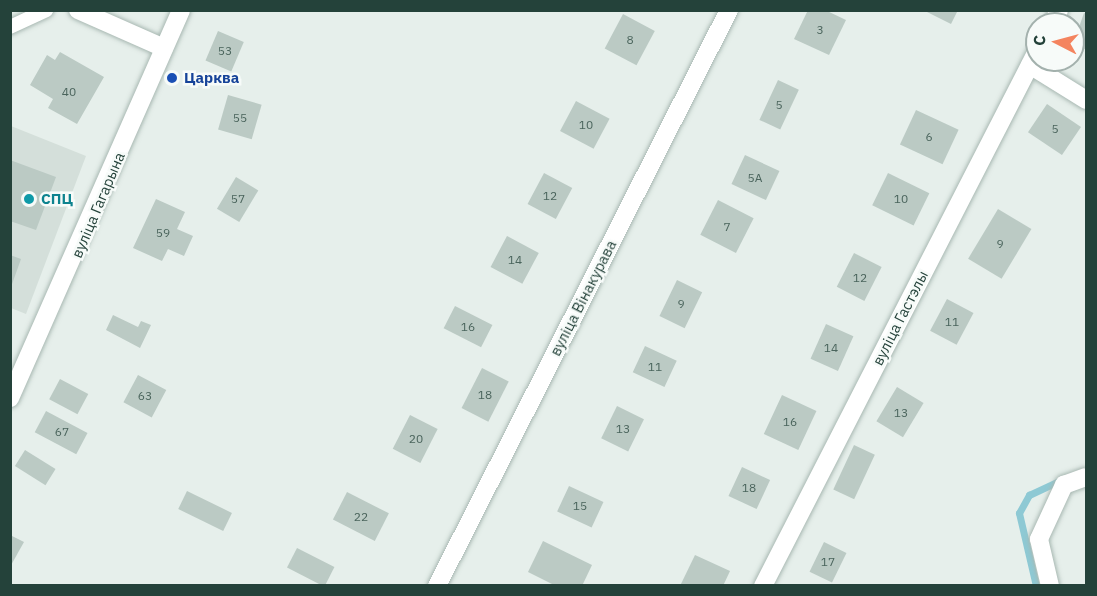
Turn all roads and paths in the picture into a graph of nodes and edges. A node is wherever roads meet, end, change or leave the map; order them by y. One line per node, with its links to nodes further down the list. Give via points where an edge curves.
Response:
1 (46, 10): 5 (lane)
2 (78, 10): 6 (street)
3 (181, 10): 6 (street, вуліца Гагарына)
4 (729, 10): 12 (street, вуліца Вінакурава)
5 (10, 27)
6 (164, 48): 10 (street, вуліца Гагарына)
7 (1026, 72): 13 (street, вуліца Гастэлы)
8 (1051, 72): 9 (street)
9 (1086, 99)
10 (10, 398)
11 (1086, 477): 14 (street, via 1064,485 1039,538)
12 (437, 585)
13 (763, 585)
14 (1050, 585)

